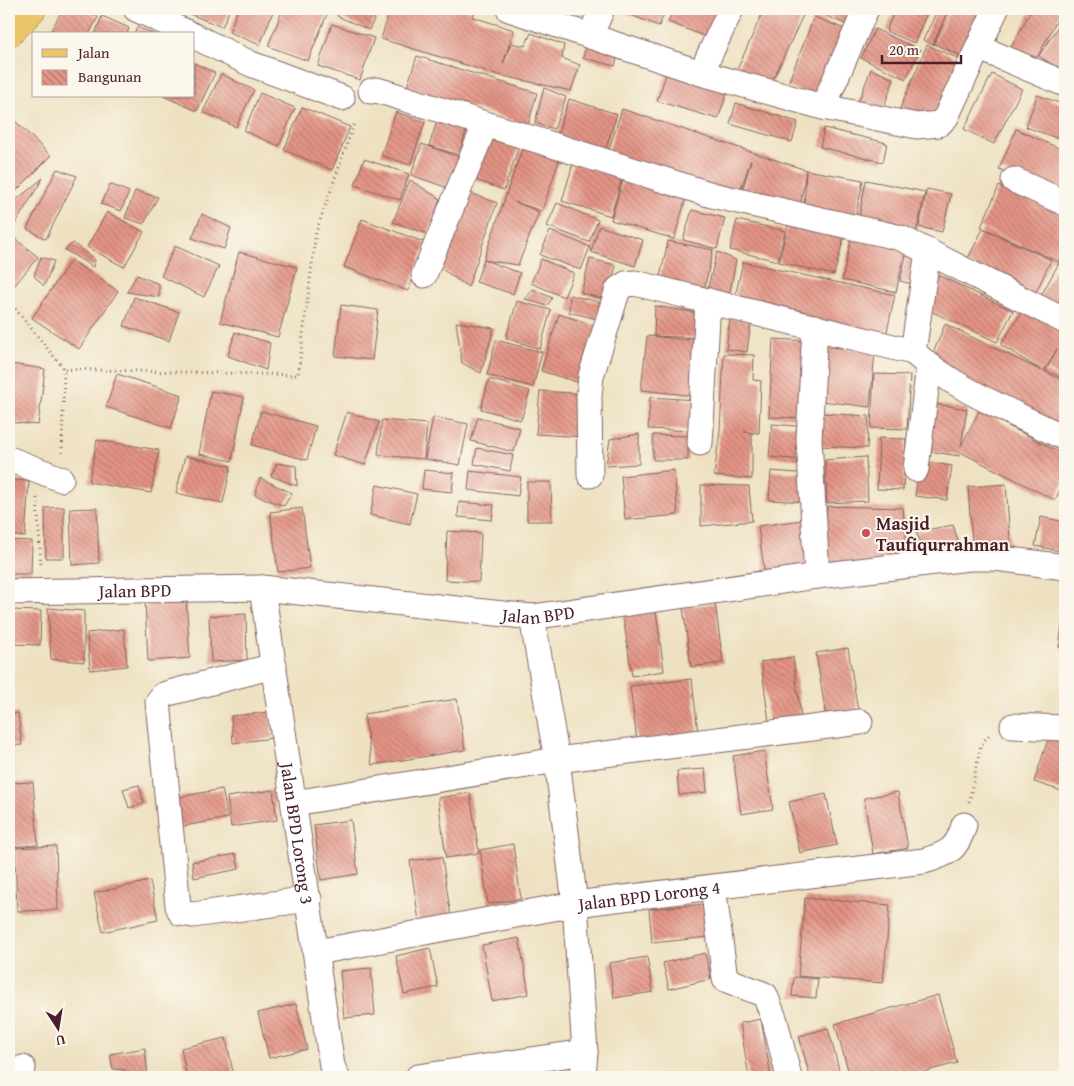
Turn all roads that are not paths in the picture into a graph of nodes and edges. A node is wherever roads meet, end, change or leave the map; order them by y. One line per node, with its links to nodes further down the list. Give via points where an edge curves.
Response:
1 (32, 9): 9 (main road)
2 (136, 9): 8 (street)
3 (510, 9): 11 (street)
4 (602, 9): 11 (street)
5 (731, 9): 13 (street)
6 (866, 9): 17 (street)
7 (996, 9): 12 (street)
8 (186, 32)
9 (9, 33)
10 (195, 36): 16 (street, via 251,64)
11 (590, 36): 13 (street)
12 (978, 47): 14 (street); 17 (street, via 946,116 939,124 917,126)
13 (701, 73): 17 (street)
14 (1065, 84)
15 (372, 91): 18 (street)
16 (342, 98)
17 (823, 107)
18 (485, 125): 21 (street, via 712,195 901,238); 22 (street)
19 (1014, 180): 20 (street)
20 (1065, 203)
21 (928, 251): 24 (street); 26 (street)
22 (424, 275)
23 (708, 301): 25 (street); 28 (street); 31 (street, via 635,284 626,284 618,289 590,383)
24 (1065, 321)
25 (815, 327): 26 (street); 34 (street, via 809,440)
26 (921, 359): 27 (street, via 975,393); 30 (street)
27 (1065, 438)
28 (700, 443)
29 (9, 459): 32 (street)
30 (916, 469)
31 (590, 475)
32 (61, 479)
33 (1065, 567): 34 (street, Jalan BPD, via 969,558)
34 (817, 576): 37 (street, Jalan BPD)
35 (262, 588): 36 (street, Jalan BPD); 37 (street, Jalan BPD); 38 (street, Jalan BPD Lorong 3)
36 (9, 592)
37 (532, 617): 42 (street, Jalan BPD Lorong 4)
38 (274, 666): 43 (street, Jalan BPD Lorong 3); 46 (street, via 169,693 158,702 178,906 181,913 193,915)
39 (860, 722): 42 (street)
40 (1013, 726): 41 (street)
41 (1065, 728)
42 (557, 760): 43 (street); 47 (street, Jalan BPD Lorong 4)
43 (294, 802): 46 (street, Jalan BPD Lorong 3)
44 (964, 825): 47 (street, Jalan BPD Lorong 4, via 959,842 944,855 924,861)
45 (714, 894): 53 (street, via 725,979 765,995)
46 (309, 899): 48 (street, Jalan BPD Lorong 3)
47 (575, 904): 48 (street); 49 (street)
48 (317, 952): 50 (street, Jalan BPD Lorong 3)
49 (584, 1052): 51 (street); 52 (street)
50 (336, 1077)
51 (418, 1077)
52 (583, 1077)
53 (789, 1077)

